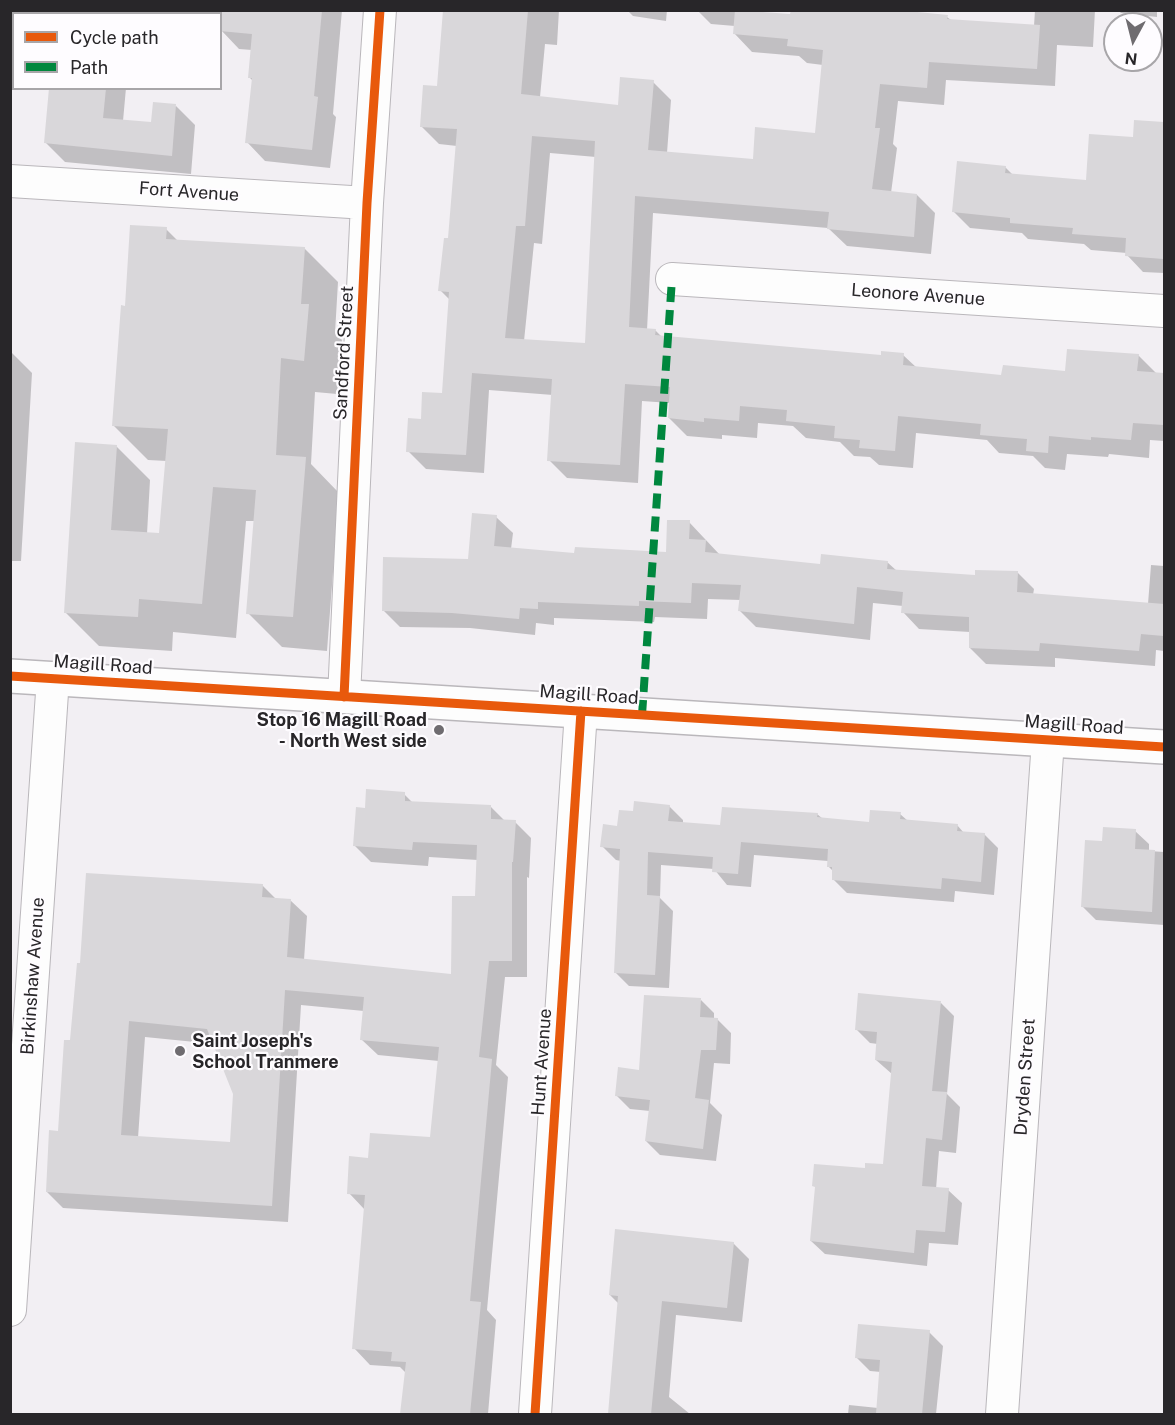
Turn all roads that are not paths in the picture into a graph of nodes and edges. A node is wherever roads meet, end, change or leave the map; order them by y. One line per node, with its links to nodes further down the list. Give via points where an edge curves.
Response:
1 (380, 10): 3 (street, Sandford Street)
2 (10, 181): 3 (street, Fort Avenue)
3 (367, 203): 8 (street, Sandford Street)
4 (672, 279): 5 (street, Leonore Avenue)
5 (1164, 311)
6 (10, 676): 7 (main road, Magill Road)
7 (53, 678): 8 (main road, Magill Road); 12 (street, Birkinshaw Avenue)
8 (344, 697): 9 (main road, Magill Road)
9 (581, 711): 10 (main road, Magill Road); 13 (street, Hunt Avenue)
10 (1048, 740): 11 (main road, Magill Road); 14 (street, Dryden Street)
11 (1164, 747)
12 (10, 1310)
13 (535, 1414)
14 (1002, 1414)

